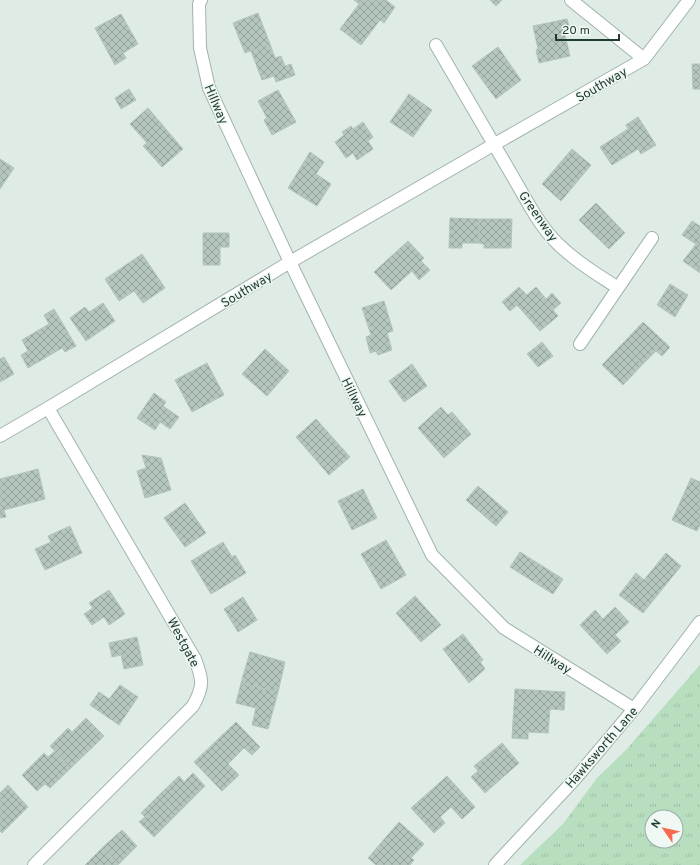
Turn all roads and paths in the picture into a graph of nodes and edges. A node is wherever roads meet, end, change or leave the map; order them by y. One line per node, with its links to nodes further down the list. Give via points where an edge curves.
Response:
1 (201, 0): 8 (street, Hillway, via 200,48 209,88)
2 (571, 0): 5 (street)
3 (689, 0): 5 (street, Southway)
4 (436, 45): 6 (street)
5 (644, 59): 6 (street, Southway)
6 (493, 145): 8 (street, Southway); 9 (street, Greenway, via 539,221 556,242 582,264)
7 (652, 238): 9 (street)
8 (290, 262): 11 (street, Southway); 14 (street, Hillway, via 432,555 504,628)
9 (618, 288): 10 (street)
10 (580, 344)
11 (48, 408): 12 (street, Southway); 15 (street, Westgate, via 195,659 202,681 193,706)
12 (0, 436)
13 (700, 622): 14 (street, Hawksworth Lane)
14 (634, 709): 16 (street, Hawksworth Lane)
15 (34, 865)
16 (495, 865)

